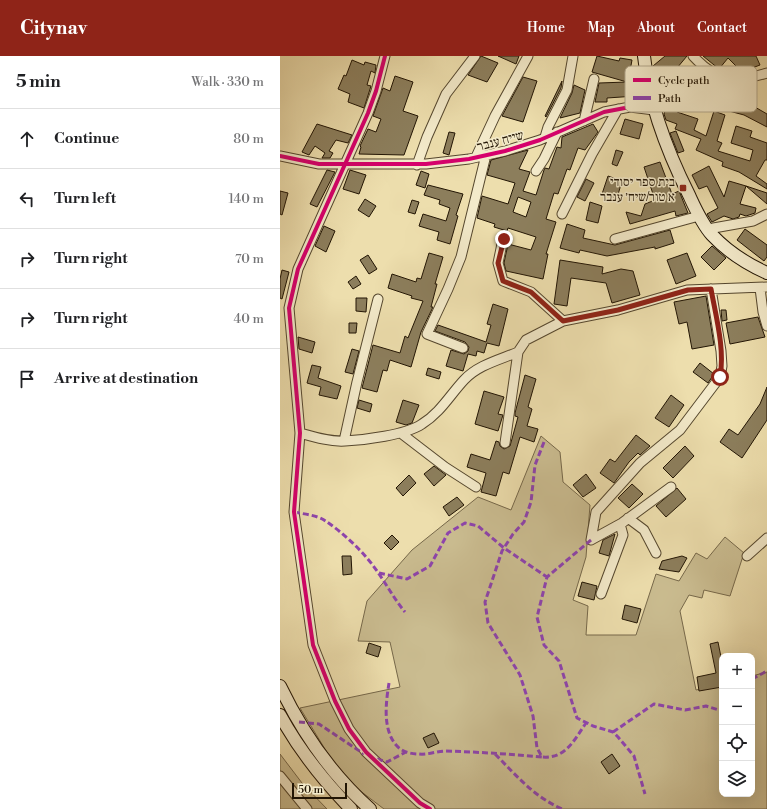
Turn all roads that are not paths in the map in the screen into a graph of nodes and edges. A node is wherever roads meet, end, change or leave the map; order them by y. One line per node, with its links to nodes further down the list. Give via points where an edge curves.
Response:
1 (385, 56): 21 (street, via 376,91)
2 (475, 56): 22 (street, via 446,94)
3 (528, 56): 20 (street, via 494,116)
4 (574, 56): 17 (street, via 567,90)
5 (644, 56): 7 (main road)
6 (693, 56): 8 (street)
7 (645, 66)
8 (703, 66)
9 (767, 73): 10 (street)
10 (757, 75)
11 (594, 79): 15 (street)
12 (625, 108): 13 (street, שייח ענבר)
13 (618, 109): 15 (street, שייח ענבר); 24 (street)
14 (655, 112): 26 (main road, via 676,169)
15 (584, 121): 16 (street, שייח ענבר)
16 (557, 132): 17 (street, שייח ענבר); 23 (street)
17 (545, 137): 18 (street, שייח ענבר)
18 (486, 155): 20 (street, שייח ענבר); 36 (street, via 461,256 427,334)
19 (280, 156): 21 (street, שייח ענבר, via 319,164)
20 (476, 157): 22 (street, שייח ענבר)
21 (346, 165): 22 (street, שייח ענבר); 38 (street, via 298,269 289,308)
22 (417, 165)
23 (536, 171)
24 (562, 214)
25 (767, 214): 27 (street, via 753,221)
26 (699, 216): 27 (main road); 29 (street)
27 (708, 229): 30 (main road, via 741,258)
28 (504, 239): 34 (street, via 498,263 503,281 531,292)
29 (615, 239)
30 (767, 273)
31 (764, 287): 32 (street); 35 (street, via 762,312)
32 (711, 289): 34 (street, via 688,290 618,310); 45 (street, via 721,351 720,377 680,430 640,462 596,512 591,540)
33 (378, 299): 40 (street)
34 (563, 321): 37 (street, via 526,340)
35 (767, 326)
36 (463, 348)
37 (518, 352): 39 (street, via 480,368 464,379 442,407 422,425); 41 (street)
38 (300, 433): 40 (street); 56 (street, via 294,512 314,645 335,701 349,729 366,752 384,770)
39 (402, 434): 40 (street); 42 (street, via 445,467)
40 (344, 441)
41 (505, 443)
42 (476, 486)
43 (671, 488): 44 (street)
44 (628, 518): 45 (street); 47 (street, via 644,530)
45 (620, 524): 49 (street, via 623,535)
46 (767, 538): 48 (street)
47 (656, 552)
48 (747, 556)
49 (601, 594)
50 (280, 686): 55 (main road, via 297,719 317,749 339,777)
51 (280, 715): 54 (main road, via 306,757)
52 (280, 776): 53 (street)
53 (307, 809)
54 (351, 809)
55 (370, 809)
56 (430, 809)

